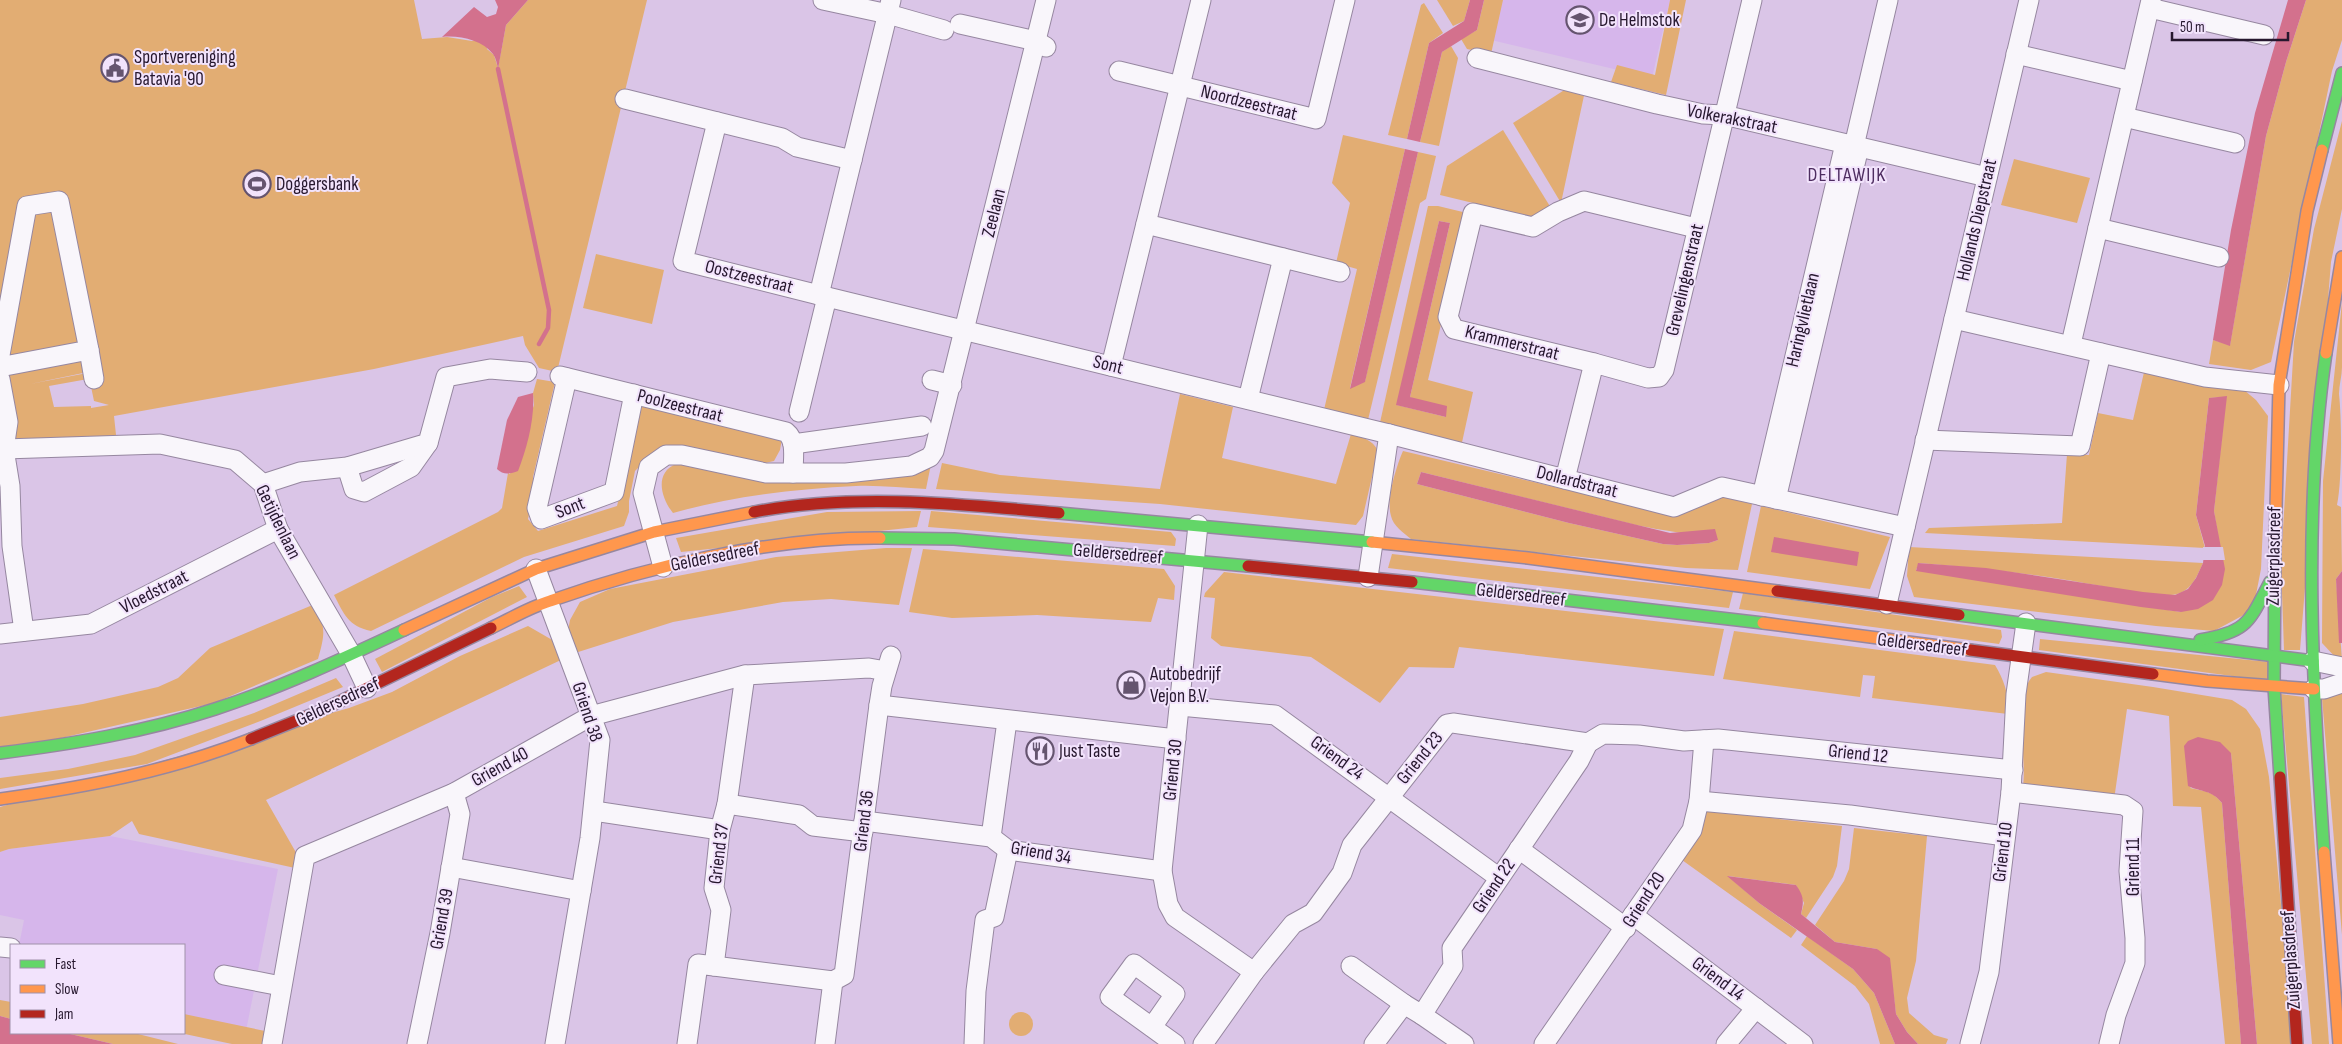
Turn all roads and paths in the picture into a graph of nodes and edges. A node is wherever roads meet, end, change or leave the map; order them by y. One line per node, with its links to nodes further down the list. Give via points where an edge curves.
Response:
1 (823, 0): 9 (street)
2 (1046, 0): 11 (street, Zeelaan)
3 (1201, 0): 17 (street, Noordzeestraat)
4 (1345, 0): 17 (street, Noordzeestraat, via 1316,119)
5 (1752, 0): 19 (street, Grevelingenstraat)
6 (1888, 0): 23 (street, Haringvlietlaan)
7 (2029, 0): 12 (street, Hollands Diepstraat)
8 (2151, 4): 10 (street); 16 (street)
9 (890, 7): 11 (street, via 952,27); 24 (street, Oostzeestraat)
10 (2264, 35)
11 (1041, 44): 35 (street, Zeelaan)
12 (2016, 54): 16 (street); 25 (street, Hollands Diepstraat)
13 (1477, 58): 19 (street, Volkerakstraat, via 1658,104 1702,114)
14 (1119, 71): 17 (street)
15 (2342, 73): 48 (main road, Zuigerplasdreef, via 2307,211)
16 (2132, 82): 20 (street)
17 (1180, 86): 26 (street, Noordzeestraat)
18 (625, 100): 21 (street)
19 (1724, 115): 23 (street, Volkerakstraat); 27 (street, Grevelingenstraat)
20 (2124, 117): 22 (street); 28 (street)
21 (717, 122): 24 (street); 33 (street, Oostzeestraat, via 683,261)
22 (2235, 143)
23 (1853, 146): 25 (street, Volkerakstraat); 63 (street, Haringvlietlaan)
24 (852, 160): 33 (street, Oostzeestraat)
25 (1987, 178): 34 (street, Hollands Diepstraat)
26 (1146, 224): 31 (street); 41 (street, Noordzeestraat)
27 (1696, 228): 40 (street, Grevelingenstraat, via 1660,377 1648,378); 40 (street, Krammerstraat, via 1584,201 1534,227 1473,213 1448,317 1454,329)
28 (2098, 228): 29 (street); 36 (street)
29 (2219, 257)
30 (2342, 257): 83 (main road, Zuigerplasdreef, via 2319,404 2314,470)
31 (1282, 258): 32 (street); 51 (street)
32 (1340, 272)
33 (823, 296): 35 (street, Sont); 52 (street)
34 (1954, 319): 36 (street); 55 (street, Hollands Diepstraat)
35 (965, 330): 41 (street, Sont); 49 (street, Zeelaan)
36 (2071, 344): 38 (street)
37 (89, 350): 39 (street, via 59,201 27,206); 42 (street); 46 (street)
38 (2101, 353): 48 (street, via 2205,377); 55 (street, via 2080,446)
39 (0, 356)
40 (1594, 363): 61 (street)
41 (1111, 366): 51 (street, Sont)
42 (0, 367)
43 (527, 372): 56 (street, via 490,369 446,377)
44 (563, 377): 50 (street, Poolzeestraat); 50 (street, Sont, via 537,508 541,519 614,492)
45 (0, 379): 58 (street, via 8,422)
46 (94, 379)
47 (932, 380): 49 (street)
48 (2279, 385): 72 (main road, Zuigerplasdreef)
49 (952, 386): 60 (street, Zeelaan, via 930,457 911,466)
50 (634, 394): 57 (street, Poolzeestraat, via 786,432)
51 (1248, 399): 54 (street, Sont)
52 (799, 412)
53 (922, 426): 57 (street)
54 (1388, 434): 61 (street, Dollardstraat); 68 (street)
55 (1925, 440): 65 (street, Hollands Diepstraat)
56 (428, 443): 59 (street); 59 (street, via 411,467 364,492 354,489)
57 (793, 444): 60 (street)
58 (1, 450): 62 (street, Getijdenlaan, via 160,444 235,460); 77 (street, via 10,486 12,546)
59 (347, 467): 62 (street, via 300,472)
60 (793, 473): 67 (street, via 766,473 682,455 666,455 650,467 643,494)
61 (1566, 479): 63 (street, Dollardstraat, via 1674,507 1722,487)
62 (263, 484): 66 (street, Getijdenlaan)
63 (1769, 497): 65 (street, Dollardstraat)
64 (1198, 524): 67 (main road, Geldersedreef, via 940,503 847,502 771,510); 68 (main road, Geldersedreef); 69 (street, Griend 30)
65 (1905, 527): 75 (street, Hollands Diepstraat)
66 (278, 529): 77 (street, Vloedstraat, via 91,624); 80 (street, Getijdenlaan)
67 (654, 532): 70 (street); 71 (main road, Geldersedreef)
68 (1374, 542): 73 (street); 75 (main road, Geldersedreef)
69 (1194, 561): 70 (main road, Geldersedreef, via 954,540 847,538 769,547); 73 (main road, Geldersedreef); 94 (street, Griend 30)
70 (663, 567): 74 (main road, Geldersedreef)
71 (536, 569): 74 (street, Griend 38); 80 (main road, Geldersedreef)
72 (2274, 574): 79 (main road, via 2256,613 2243,625 2215,638); 81 (main road, Zuigerplasdreef)
73 (1368, 577): 82 (main road, Geldersedreef, via 1714,617)
74 (548, 602): 90 (main road, Geldersedreef); 96 (street, Griend 38)
75 (1887, 604): 76 (main road, Geldersedreef)
76 (2026, 623): 79 (main road, Geldersedreef); 82 (street, Griend 10)
77 (24, 631): 78 (street, Vloedstraat)
78 (0, 634)
79 (2177, 641): 81 (main road, Geldersedreef)
80 (351, 654): 90 (street, Getijdenlaan); 102 (main road, Geldersedreef, via 265,692 164,724 64,745)
81 (2274, 656): 83 (main road, Geldersedreef); 89 (main road, Zuigerplasdreef)
82 (2020, 658): 87 (main road, Geldersedreef); 103 (street, Griend 10)
83 (2313, 661): 85 (street); 91 (main road, Zuigerplasdreef)
84 (889, 664): 86 (street, Griend 40); 93 (street, Griend 36)
85 (2342, 667)
86 (745, 675): 96 (street, Griend 40); 109 (street, Griend 37)
87 (2207, 681): 89 (main road, Geldersedreef); 92 (main road)
88 (2342, 683): 91 (street)
89 (2274, 687): 91 (main road, Geldersedreef); 101 (main road, Zuigerplasdreef)
90 (367, 688): 107 (main road, Geldersedreef, via 282,728 163,768 76,788)
91 (2314, 689): 148 (main road, Zuigerplasdreef)
92 (2247, 696)
93 (879, 705): 97 (street); 111 (street, Griend 36)
94 (1180, 706): 98 (street, Griend 30); 106 (street, Griend 24, via 1275,715)
95 (2263, 711): 101 (main road)
96 (591, 716): 105 (street, Griend 40); 110 (street, Griend 38, via 600,740)
97 (1007, 721): 98 (street); 114 (street)
98 (1176, 739): 118 (street, Griend 30)
99 (1704, 740): 100 (street, via 1603,734); 103 (street, Griend 12); 108 (street, Griend 20)
100 (1588, 743): 106 (street, Griend 23, via 1518,731 1447,724); 115 (street, Griend 22)
101 (2277, 750): 147 (main road, Zuigerplasdreef)
102 (0, 753)
103 (2013, 770): 104 (street, Griend 10)
104 (2011, 792): 113 (street, Griend 10); 146 (street, Griend 11, via 2124,805 2134,811 2129,871 2135,963)
105 (454, 793): 117 (street, Griend 39, via 460,814); 127 (street, Griend 40, via 305,856)
106 (1390, 796): 119 (street, Griend 24); 124 (street, Griend 23, via 1352,845 1342,873 1313,913 1293,924)
107 (0, 799)
108 (1699, 801): 113 (street, via 1850,815); 121 (street, Griend 20, via 1692,830)
109 (727, 804): 111 (street, Griend 34, via 799,814 813,826); 112 (street, Griend 37)
110 (594, 811): 112 (street); 120 (street, Griend 38)
111 (863, 827): 114 (street, Griend 34); 126 (street, Griend 36, via 844,975)
112 (720, 830): 122 (street, Griend 37, via 714,888 722,910)
113 (2005, 836): 145 (street, Griend 10, via 1989,972)
114 (991, 837): 116 (street, Griend 34)
115 (1519, 849): 119 (street, Griend 22); 121 (street, Griend 14)
116 (1008, 850): 118 (street, Griend 34); 137 (street, via 994,917 985,920 976,990)
117 (451, 867): 120 (street); 133 (street, Griend 39)
118 (1162, 871): 124 (street, Griend 30, via 1168,904 1176,917)
119 (1498, 877): 130 (street, Griend 22, via 1452,948 1453,966)
120 (581, 891): 134 (street, Griend 38)
121 (1630, 921): 129 (street, Griend 14); 142 (street, Griend 20)
122 (714, 966): 126 (street); 135 (street, via 698,964)
123 (1351, 966): 128 (street)
124 (1254, 972): 139 (street, Griend 23)
125 (224, 975): 127 (street)
126 (833, 982): 136 (street, Griend 36)
127 (281, 986): 132 (street, Griend 40)
128 (1404, 1004): 130 (street); 140 (street)
129 (1756, 1008): 143 (street); 144 (street, Griend 14)
130 (1422, 1015): 141 (street)
131 (1152, 1027): 138 (street)
132 (272, 1044)
133 (417, 1044)
134 (555, 1044)
135 (687, 1044)
136 (825, 1044)
137 (974, 1044)
138 (1175, 1044)
139 (1203, 1044)
140 (1374, 1044)
141 (1464, 1044)
142 (1544, 1044)
143 (1726, 1044)
144 (1803, 1044)
145 (1970, 1044)
146 (2109, 1044)
147 (2297, 1044)
148 (2339, 1044)

